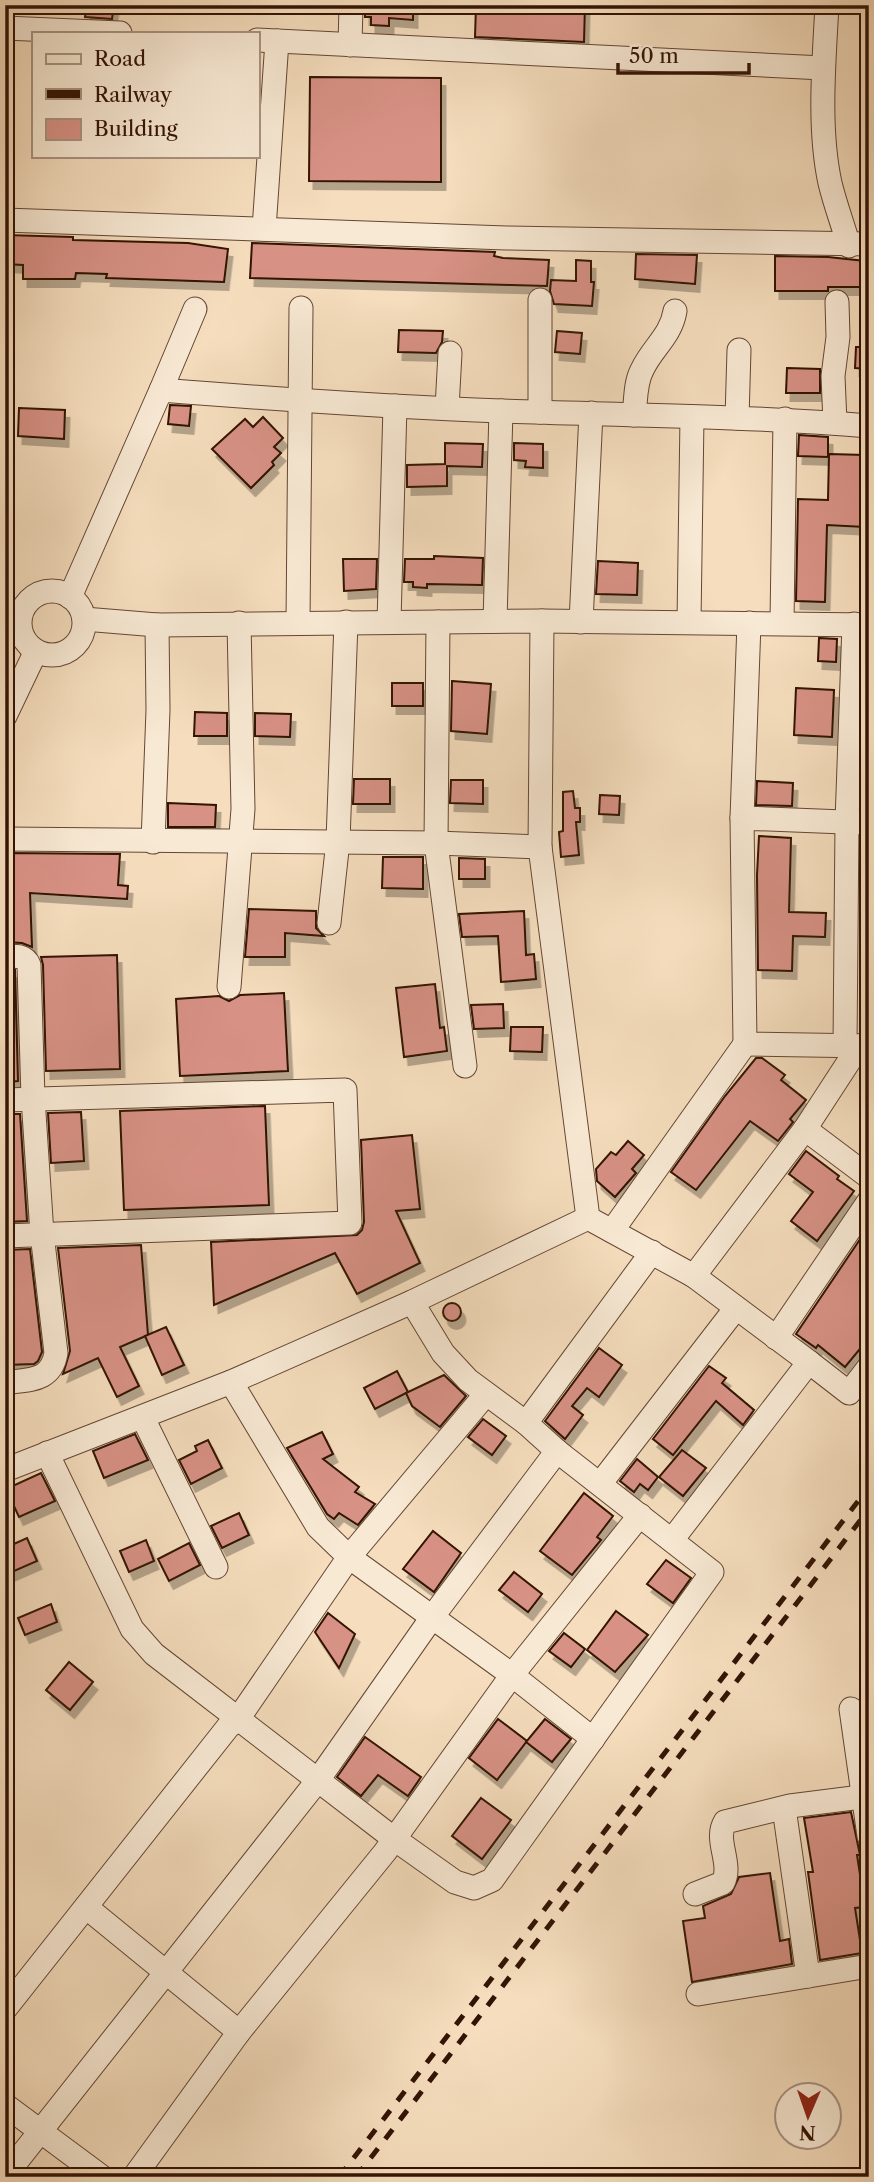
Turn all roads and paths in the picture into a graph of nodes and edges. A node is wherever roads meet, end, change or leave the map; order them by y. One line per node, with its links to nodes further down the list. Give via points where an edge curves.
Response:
1 (351, 5): 6 (street)
2 (827, 5): 7 (street)
3 (5, 27): 4 (street)
4 (101, 32)
5 (267, 41): 6 (street); 9 (street)
6 (350, 46): 7 (street)
7 (823, 68): 10 (street, via 830,182)
8 (5, 220): 9 (street)
9 (264, 229): 10 (street)
10 (859, 245)
11 (540, 300): 23 (street)
12 (837, 302): 29 (street)
13 (301, 308): 19 (street)
14 (195, 309): 18 (street)
15 (675, 311): 25 (street, via 668,334 640,373)
16 (739, 350): 27 (street)
17 (450, 353): 21 (street)
18 (161, 390): 19 (street); 31 (street)
19 (301, 402): 20 (street); 35 (street)
20 (395, 406): 21 (street); 37 (street)
21 (447, 408): 22 (street)
22 (501, 411): 23 (street); 33 (street)
23 (540, 412): 24 (street)
24 (591, 414): 25 (street); 39 (street)
25 (634, 415): 26 (street)
26 (692, 417): 27 (street); 40 (street)
27 (737, 418): 28 (street)
28 (785, 419): 29 (street); 41 (street)
29 (835, 423): 30 (street)
30 (869, 426)
31 (70, 597): 32 (street); 46 (street, via 53,591 36,596 23,609)
32 (84, 620): 44 (street); 46 (street, via 81,637 69,650 52,655)
33 (495, 621): 34 (street); 38 (street)
34 (542, 621): 39 (street); 55 (street)
35 (298, 622): 36 (street); 43 (street)
36 (346, 622): 37 (street); 52 (street)
37 (389, 622): 38 (street)
38 (438, 622): 54 (street)
39 (581, 622): 40 (street)
40 (689, 622): 42 (street)
41 (782, 622): 42 (street); 45 (street)
42 (749, 623): 48 (street)
43 (239, 624): 44 (street); 51 (street)
44 (157, 625): 53 (street)
45 (861, 625): 49 (street)
46 (18, 633): 47 (street)
47 (5, 716)
48 (742, 818): 49 (street); 59 (street)
49 (858, 823): 60 (street)
50 (5, 839): 53 (street)
51 (242, 841): 52 (street); 53 (street); 58 (street)
52 (338, 841): 54 (street); 56 (street)
53 (153, 842)
54 (436, 842): 55 (street); 61 (street)
55 (540, 847): 67 (street)
56 (329, 923)
57 (5, 956): 62 (street, via 21,957 29,965)
58 (229, 987)
59 (746, 1044): 60 (street); 68 (street)
60 (857, 1046): 64 (street)
61 (465, 1066)
62 (33, 1098): 63 (street); 69 (street); 69 (street, via 345,1090 350,1223)
63 (5, 1100)
64 (805, 1129): 65 (street); 72 (street)
65 (869, 1177)
66 (869, 1201): 75 (street)
67 (589, 1218): 68 (street); 73 (street)
68 (612, 1230): 71 (street)
69 (42, 1234): 70 (street); 79 (street, via 53,1367 36,1377)
70 (5, 1236)
71 (652, 1252): 72 (street); 82 (street)
72 (694, 1276): 74 (street)
73 (412, 1302): 78 (street); 80 (street, via 443,1353)
74 (736, 1308): 75 (street); 86 (street)
75 (776, 1338): 76 (street)
76 (809, 1362): 77 (street, via 849,1392); 88 (street)
77 (869, 1367)
78 (231, 1382): 81 (street); 89 (street, via 318,1528)
79 (5, 1383)
80 (486, 1394): 82 (street); 89 (street)
81 (143, 1418): 84 (street); 90 (street)
82 (526, 1423): 83 (street)
83 (557, 1451): 86 (street); 91 (street)
84 (47, 1453): 85 (street); 94 (street, via 132,1629 154,1654)
85 (5, 1470)
86 (600, 1484): 87 (street)
87 (640, 1515): 88 (street); 92 (street)
88 (672, 1539): 95 (street, via 712,1573)
89 (349, 1557): 91 (street); 94 (street)
90 (216, 1567)
91 (433, 1616): 92 (street); 96 (street)
92 (512, 1675): 95 (street); 100 (street)
93 (851, 1709): 97 (street)
94 (238, 1719): 96 (street); 102 (street)
95 (593, 1739): 100 (street, via 492,1880 474,1888 455,1882)
96 (318, 1780): 100 (street); 104 (street)
97 (866, 1797): 98 (street); 99 (street)
98 (784, 1808): 101 (street, via 726,1822 721,1833 726,1877 723,1883); 105 (street)
99 (869, 1836)
100 (393, 1838): 108 (street)
101 (695, 1894)
102 (86, 1907): 104 (street); 107 (street)
103 (869, 1966): 105 (street)
104 (166, 1971): 108 (street); 110 (street)
105 (808, 1976): 106 (street)
106 (698, 1994)
107 (5, 2009)
108 (239, 2032): 113 (street)
109 (5, 2105): 110 (street)
110 (39, 2131): 111 (street); 112 (street)
111 (5, 2176)
112 (102, 2177)
113 (134, 2177)

